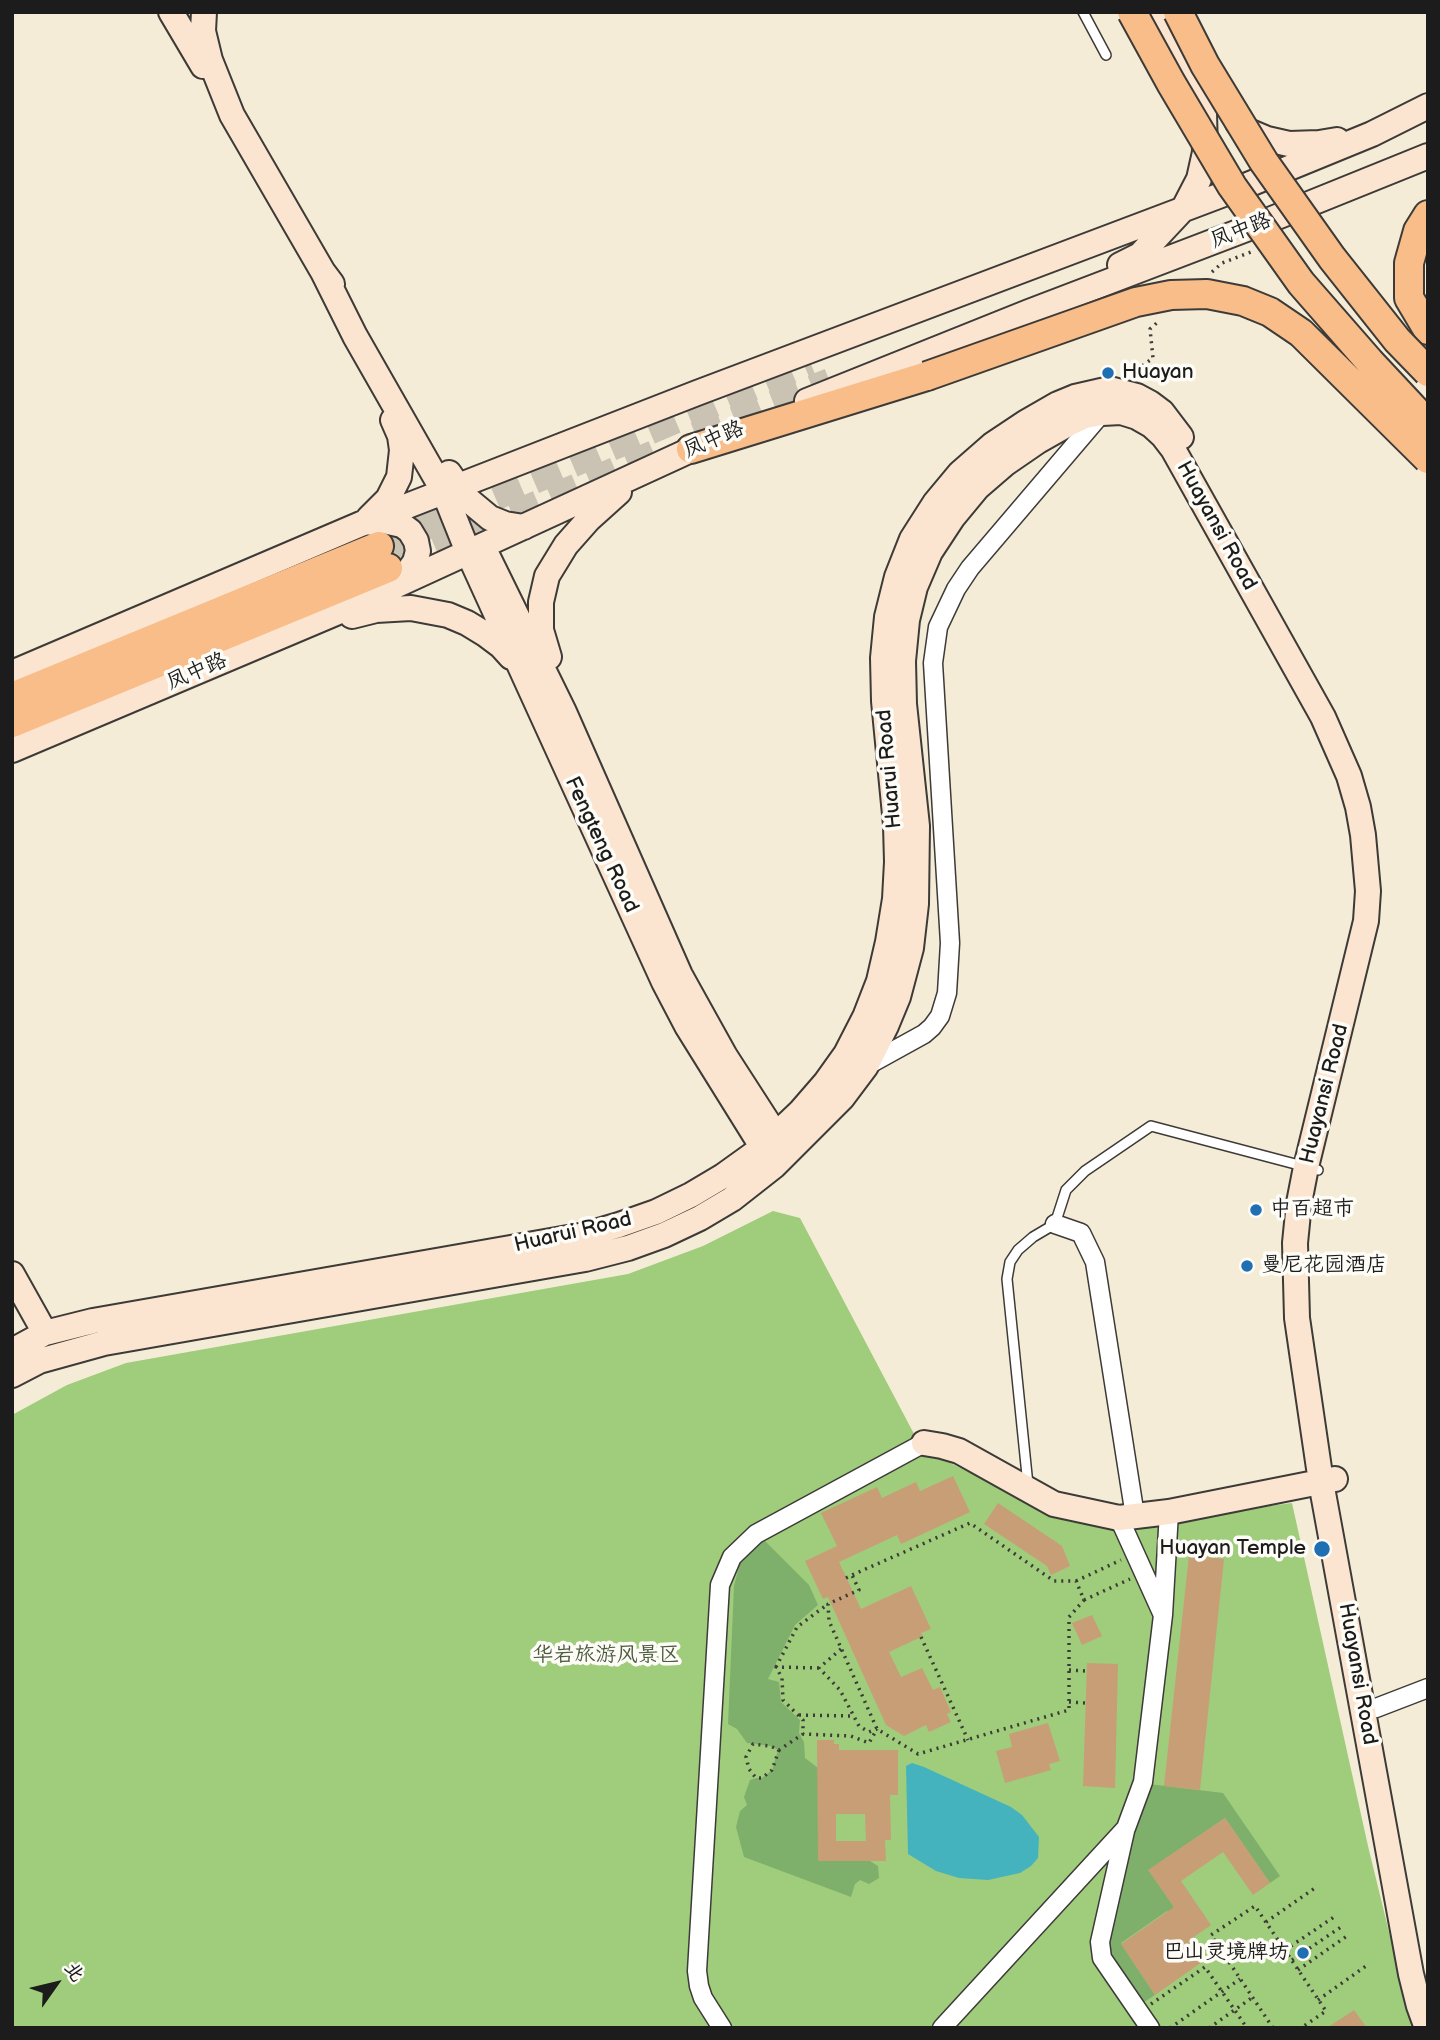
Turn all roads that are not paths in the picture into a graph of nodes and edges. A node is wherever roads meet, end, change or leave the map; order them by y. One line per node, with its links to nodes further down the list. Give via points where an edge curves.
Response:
1 (172, 12): 11 (street)
2 (204, 12): 11 (street, via 210,60)
3 (1083, 12): 8 (lane)
4 (1132, 12): 22 (main road, bridge, via 1239,197 1301,283)
5 (1158, 12): 9 (street)
6 (1171, 12): 9 (main road, bridge)
7 (1178, 12): 9 (main road, bridge)
8 (1106, 55)
9 (1198, 70): 12 (street, via 1213,102 1248,131 1268,139 1304,144); 14 (street, via 1205,152 1199,179); 20 (main road, bridge, via 1332,258)
10 (1428, 106): 12 (street, 凤中路)
11 (232, 115): 16 (street)
12 (1372, 134): 14 (street, 凤中路)
13 (1428, 156): 17 (street, 凤中路)
14 (1184, 208): 17 (street, via 1140,255); 26 (street, 凤中路)
15 (1428, 215): 18 (main road, via 1409,263 1409,299)
16 (323, 272): 19 (street, Fengteng Road); 26 (street, via 368,332)
17 (1029, 312): 23 (street, 凤中路)
18 (1428, 330)
19 (355, 336): 26 (street, Fengteng Road); 27 (street, via 395,423 402,450 394,489)
20 (1428, 372)
21 (1106, 401): 38 (street, Huarui Road, via 1038,441 976,488 930,552 915,587 903,661 917,826 916,904 898,997); 38 (street, via 970,568 938,626 933,663 950,943 947,993 932,1027); 39 (street, Huarui Road, via 1092,392 1058,404 992,445 960,473 912,539 887,617 883,658 897,862 888,942 879,981 846,1054); 40 (street, Huayansi Road, via 1137,396 1162,412 1183,441 1336,710 1371,800 1383,863 1376,954)
22 (1428, 424)
23 (691, 449): 24 (main road, bridge, via 927,376 1136,302 1208,294 1270,313 1301,333); 25 (street, 凤中路)
24 (1428, 459)
25 (640, 473): 28 (street, 凤中路); 35 (street, via 589,519 547,576 541,630)
26 (451, 496): 27 (street, 凤中路, via 414,503); 28 (street, via 471,503 489,518); 29 (street, Fengteng Road, via 470,527)
27 (361, 524): 30 (street, via 402,524 418,551 408,572); 33 (street, 凤中路)
28 (524, 527): 29 (street, 凤中路)
29 (475, 549): 30 (street, 凤中路); 32 (street, Fengteng Road); 35 (street, Fengteng Road)
30 (338, 612): 31 (street, 凤中路)
31 (304, 627): 32 (street, via 376,610 429,611 448,615 485,634); 37 (street, 凤中路)
32 (520, 667): 39 (street, Fengteng Road, via 664,982 693,1036)
33 (12, 673)
34 (12, 697): 36 (main road, via 383,557)
35 (564, 712): 39 (street, Fengteng Road, via 680,975)
36 (12, 723)
37 (12, 750)
38 (866, 1066): 39 (street, Huarui Road, via 842,1098)
39 (775, 1151): 43 (street, Huarui Road, via 656,1212 585,1235 93,1321); 45 (street, Huarui Road, via 732,1199 664,1235 628,1248 104,1343 40,1361)
40 (1312, 1168): 41 (lane, via 1151,1126 1085,1171 1066,1190); 47 (street, Huayansi Road, via 1308,1279)
41 (1055, 1224): 48 (lane, via 1018,1250 1007,1279); 50 (street, via 1081,1233 1095,1262)
42 (13, 1280): 43 (street)
43 (40, 1336): 44 (street, Huarui Road)
44 (12, 1351)
45 (12, 1376)
46 (924, 1444): 48 (street, via 959,1451); 56 (street, via 756,1534 732,1557 720,1585 697,1970 703,1998)
47 (1328, 1481): 49 (street); 53 (street, Huayansi Road); 59 (street, Huayansi Road, via 1411,1974)
48 (1028, 1490): 50 (street, via 1054,1504)
49 (1169, 1512): 50 (street); 51 (street)
50 (1127, 1517): 51 (street, via 1135,1553)
51 (1163, 1615): 54 (street, via 1143,1782)
52 (1428, 1688): 53 (street)
53 (1376, 1708): 55 (street, Huayansi Road)
54 (1126, 1828): 57 (street); 58 (street, via 1100,1941 1102,1958)
55 (1428, 1979)
56 (722, 2028)
57 (942, 2028)
58 (1150, 2028)
59 (1427, 2028)

